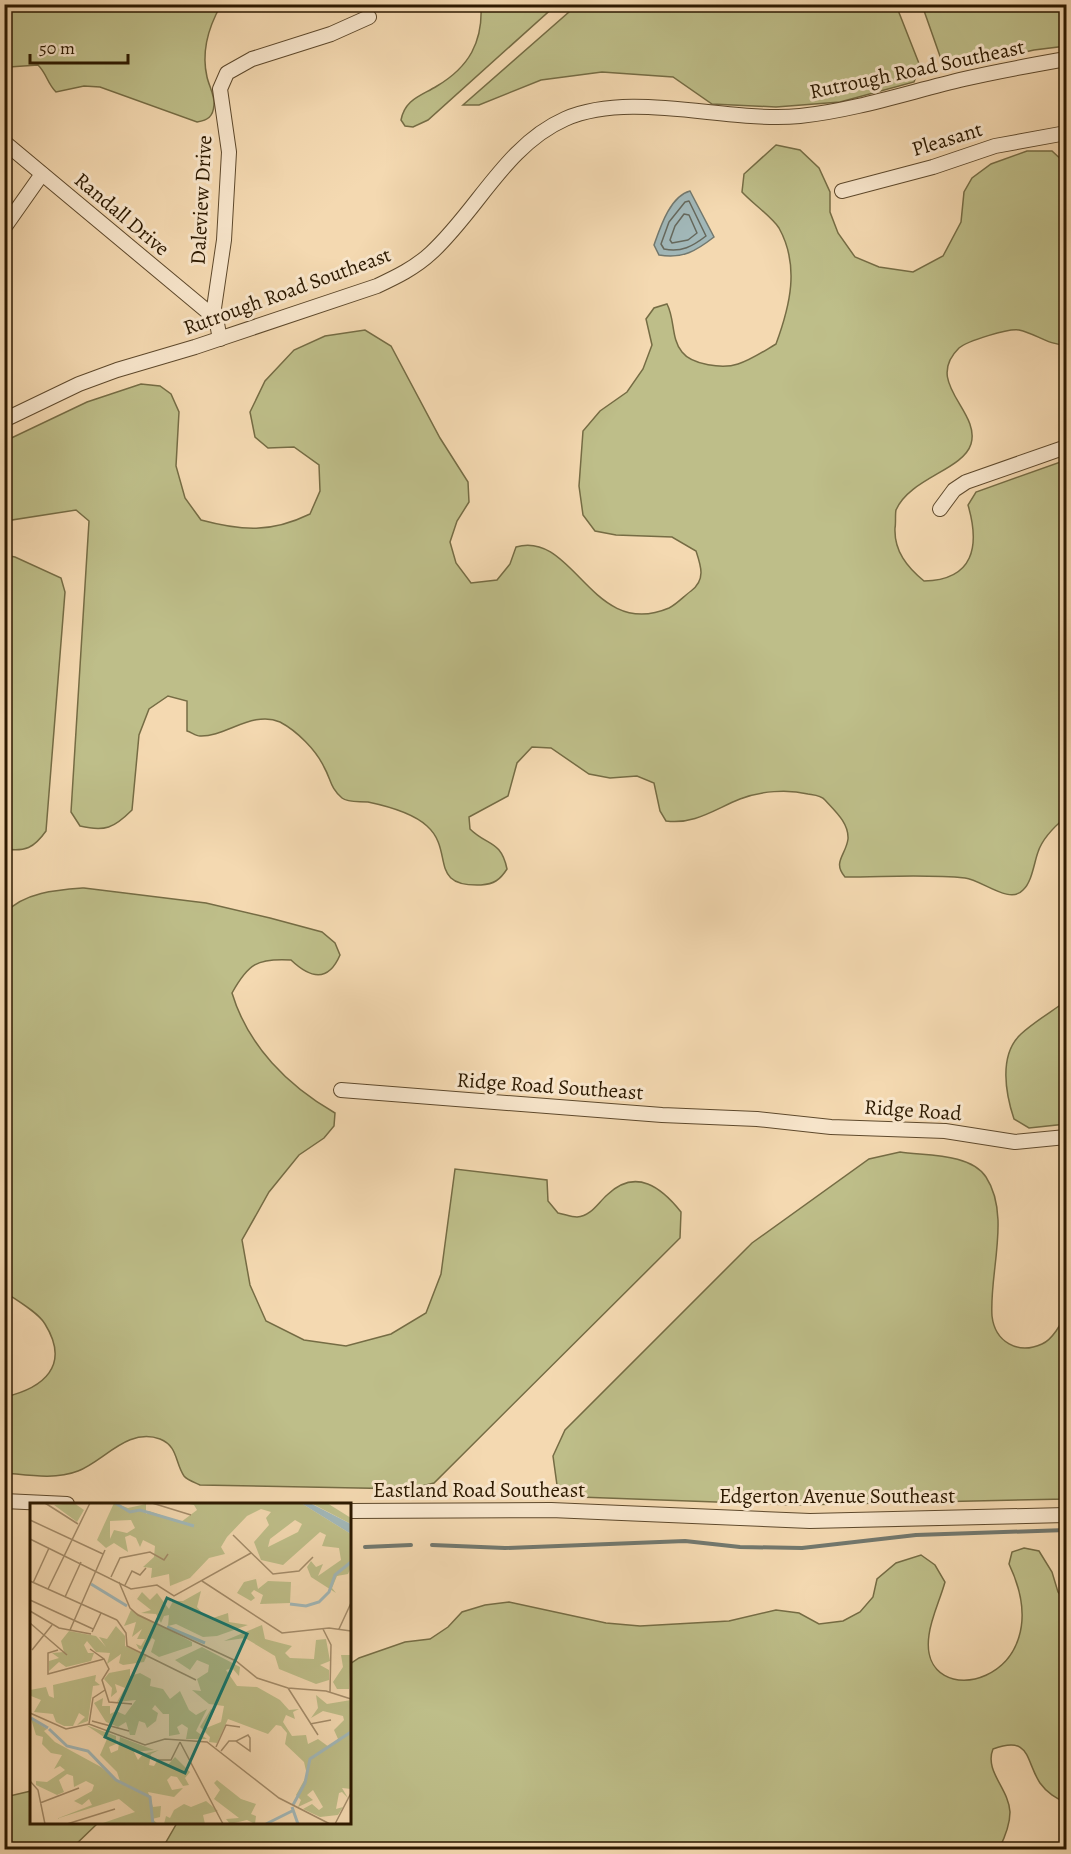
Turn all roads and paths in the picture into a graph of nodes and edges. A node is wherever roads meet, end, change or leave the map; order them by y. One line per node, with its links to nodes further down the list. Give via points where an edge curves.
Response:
1 (369, 17): 8 (street, Daleview Drive, via 252,59 236,66 223,79 220,89 229,152 224,240 214,293)
2 (1066, 59): 9 (street, Rutrough Road Southeast, via 800,116 617,108 572,117 528,144 448,237 415,266 377,286)
3 (1066, 134): 6 (street, Pleasant, via 995,146)
4 (4, 142): 5 (street, Randall Drive)
5 (42, 174): 7 (street); 8 (street, Randall Drive)
6 (842, 191)
7 (4, 228)
8 (214, 316): 9 (street, Daleview Drive)
9 (220, 339): 10 (street, Rutrough Road Southeast, via 79,384)
10 (4, 420)
11 (1066, 447): 12 (street, via 966,482 954,490)
12 (940, 509)
13 (341, 1090): 14 (street, Ridge Road Southeast)
14 (757, 1119): 15 (street, Ridge Road, via 831,1127 945,1131 1015,1142)
15 (1066, 1137)
16 (4, 1502): 17 (street)
17 (36, 1503)
18 (351, 1511): 19 (street, Eastland Road Southeast)
19 (608, 1512): 20 (street, Edgerton Avenue Southeast, via 810,1521)
20 (1066, 1515)

